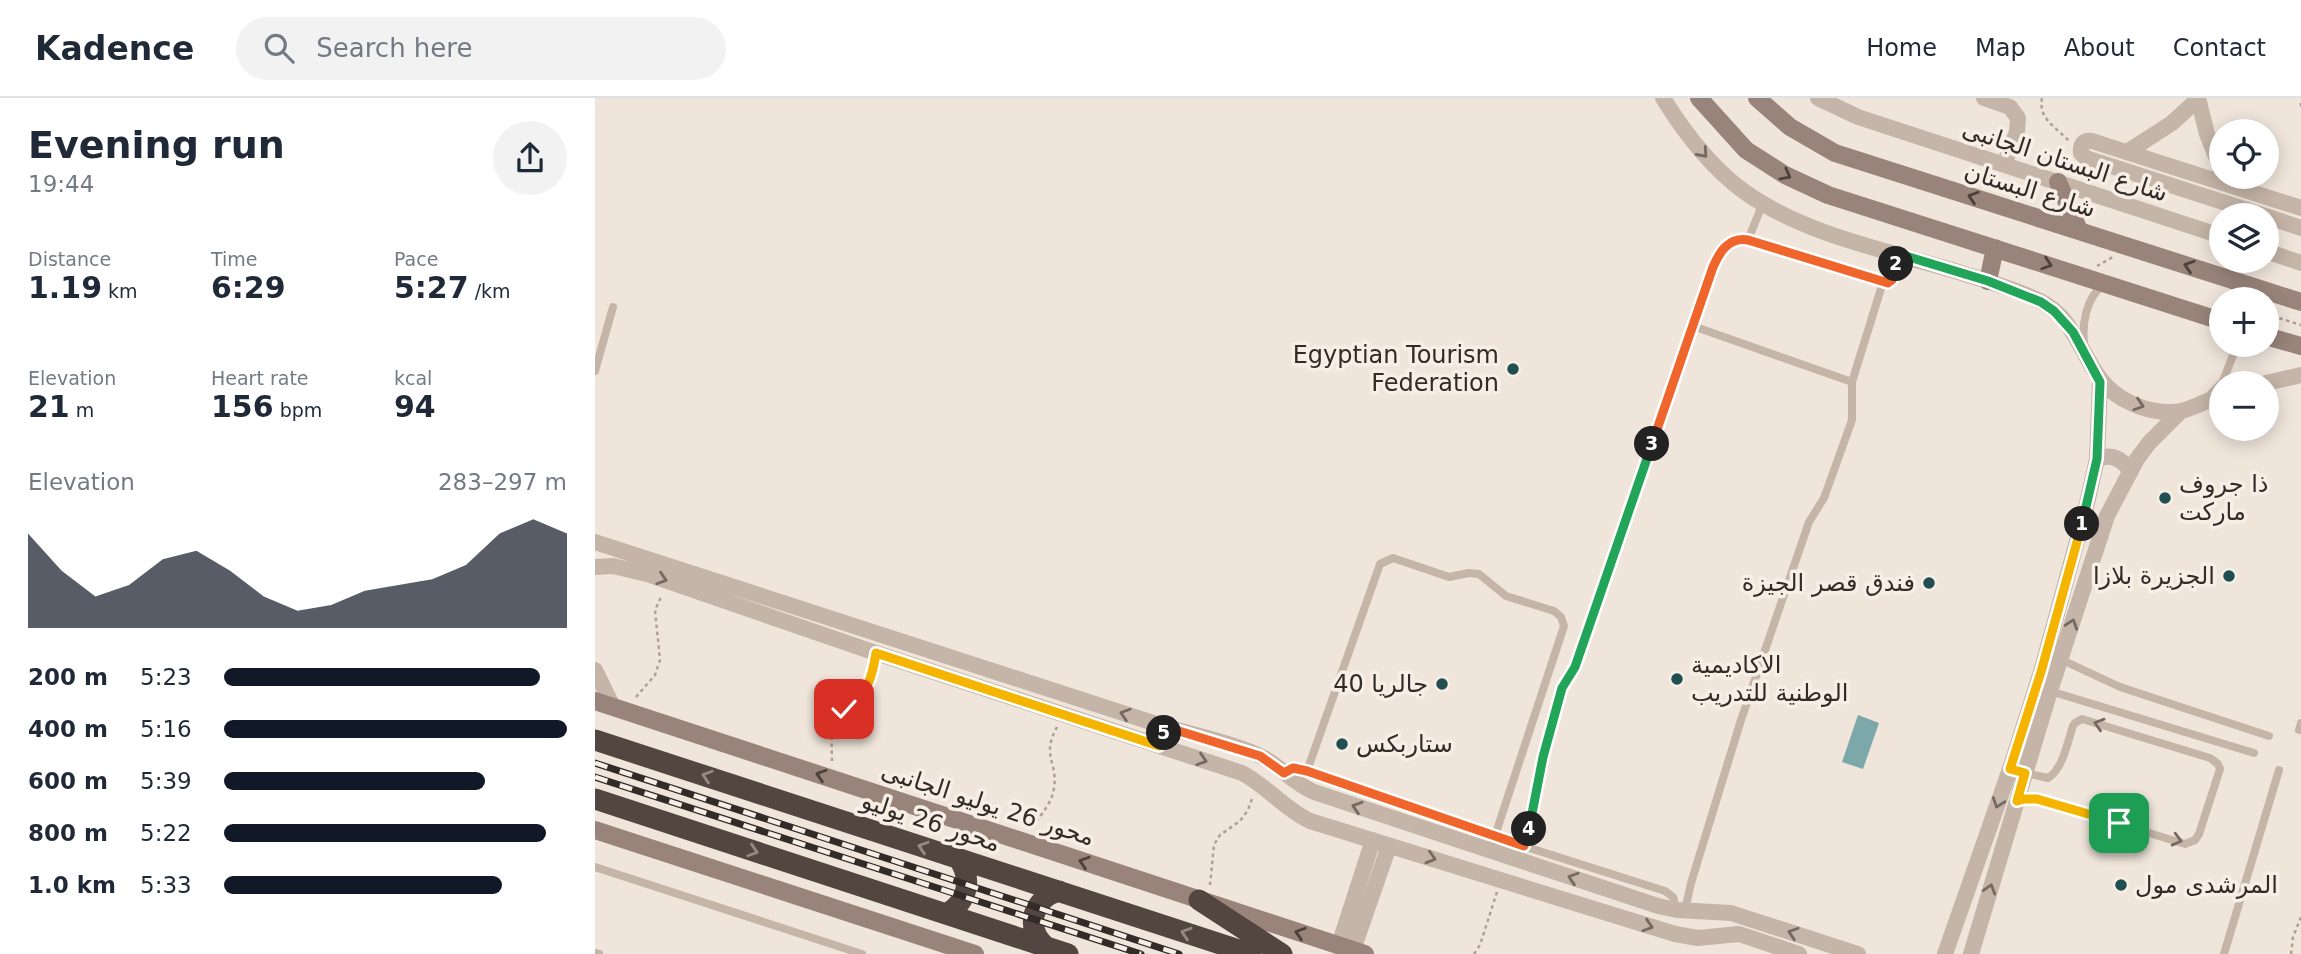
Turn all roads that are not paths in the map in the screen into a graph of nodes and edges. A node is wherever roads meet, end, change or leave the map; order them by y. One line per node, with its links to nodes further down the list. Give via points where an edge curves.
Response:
1 (1663, 98): 13 (street, one-way to 13, via 1719,170)
2 (1699, 98): 21 (street, one-way to 21, via 1746,150 1785,175 1828,195)
3 (1757, 98): 18 (street, شارع البستان, one-way to 3, via 1835,153 1790,127)
4 (1818, 98): 9 (street, شارع البستان الجانبى, via 1859,117)
5 (1984, 98): 9 (street, via 2010,107 2018,118)
6 (2198, 99): 7 (street); 8 (street, via 2172,123)
7 (2209, 139)
8 (2127, 152): 10 (street); 14 (street, via 2088,140 2080,148 2086,158)
9 (2004, 164): 11 (street, شارع البستان الجانبى)
10 (2209, 176)
11 (2058, 182): 18 (street); 19 (street, شارع البستان الجانبى)
12 (2249, 189): 15 (street)
13 (1763, 203): 20 (lane); 22 (street, via 1812,227)
14 (2224, 203)
15 (2301, 208)
16 (2279, 221): 17 (street)
17 (2301, 228)
18 (2079, 230): 28 (street, شارع البستان, one-way to 18)
19 (2209, 232)
20 (1748, 240): 26 (lane); 31 (lane, via 1730,242 1717,256)
21 (1995, 248): 25 (street); 27 (street, one-way to 27)
22 (1899, 254): 25 (street); 26 (lane, via 1892,282)
23 (2279, 255): 24 (street)
24 (2301, 263)
25 (1988, 281): 34 (street, via 2054,311)
26 (1883, 282): 38 (lane)
27 (2105, 283): 30 (street); 34 (lane, via 2085,316)
28 (2301, 302)
29 (613, 307): 35 (lane)
30 (2209, 317)
31 (1693, 326): 38 (lane); 66 (lane, via 1575,667 1562,688)
32 (2279, 339): 33 (street)
33 (2301, 346)
34 (2087, 358): 39 (street)
35 (595, 371)
36 (2301, 375): 37 (street)
37 (2279, 380)
38 (1852, 382): 72 (lane, via 1852,419 1824,498 1809,522)
39 (2100, 382): 41 (street, one-way to 41, via 2129,402); 42 (street)
40 (2209, 400): 41 (street)
41 (2181, 411): 43 (street)
42 (2097, 459): 43 (street, via 2116,457); 58 (street)
43 (2130, 471): 46 (street, one-way to 43, via 2107,516)
44 (598, 543): 45 (street, via 603,553); 51 (street, one-way to 44)
45 (596, 567): 54 (street, one-way to 54, via 622,568 671,582)
46 (2060, 659): 48 (street); 52 (lane, via 2120,687)
47 (595, 670): 50 (street)
48 (2050, 691): 55 (lane); 58 (street)
49 (595, 701): 50 (street, محور 26 يوليو الجانبى)
50 (619, 709): 71 (street, محور 26 يوليو الجانبى, one-way to 50)
51 (1166, 727): 54 (street); 59 (street, via 1260,756)
52 (2269, 736)
53 (595, 740): 67 (highway, محور 26 يوليو, one-way to 53)
54 (1159, 746): 63 (street, one-way to 63, via 1242,773 1300,816)
55 (2254, 753)
56 (2279, 770): 86 (lane)
57 (1307, 771): 59 (lane, via 1293,768); 64 (lane); 64 (lane, via 1380,564 1393,558 1449,577 1479,574 1506,596 1554,611 1564,626)
58 (2018, 771): 61 (street); 61 (lane, one-way to 58, via 2037,799 2185,844 2199,834 2220,769 2210,758 2082,719 2075,723 2053,775 2048,778); 74 (street, one-way to 74)
59 (1284, 773): 64 (street, one-way to 59, via 1314,792)
60 (595, 799): 73 (highway, one-way to 73)
61 (2017, 801): 76 (street, one-way to 61)
62 (595, 830): 79 (street)
63 (1373, 840): 65 (street); 77 (street)
64 (1492, 844): 66 (street)
65 (1389, 846): 69 (street, one-way to 69); 77 (street)
66 (1517, 854): 69 (street); 72 (street, one-way to 66, via 1658,906)
67 (958, 858): 70 (highway, محور 26 يوليو); 73 (highway, via 966,871 967,886 958,906)
68 (595, 867): 78 (lane)
69 (1501, 879): 83 (street, one-way to 83, via 1675,934 1739,934)
70 (1059, 891): 75 (highway, via 1040,901 1033,914 1033,929); 81 (highway, محور 26 يوليو, one-way to 70)
71 (1204, 901): 77 (street, محور 26 يوليو الجانبى, one-way to 71); 82 (highway)
72 (1681, 910): 84 (street, one-way to 72, via 1731,913)
73 (946, 914): 75 (highway)
74 (1952, 934): 76 (street); 85 (street)
75 (1046, 947): 80 (highway)
76 (1973, 947)
77 (1352, 950)
78 (863, 954)
79 (975, 954)
80 (1068, 954)
81 (1251, 954)
82 (1282, 954)
83 (1799, 954)
84 (1858, 954)
85 (1945, 954)
86 (2224, 954)

